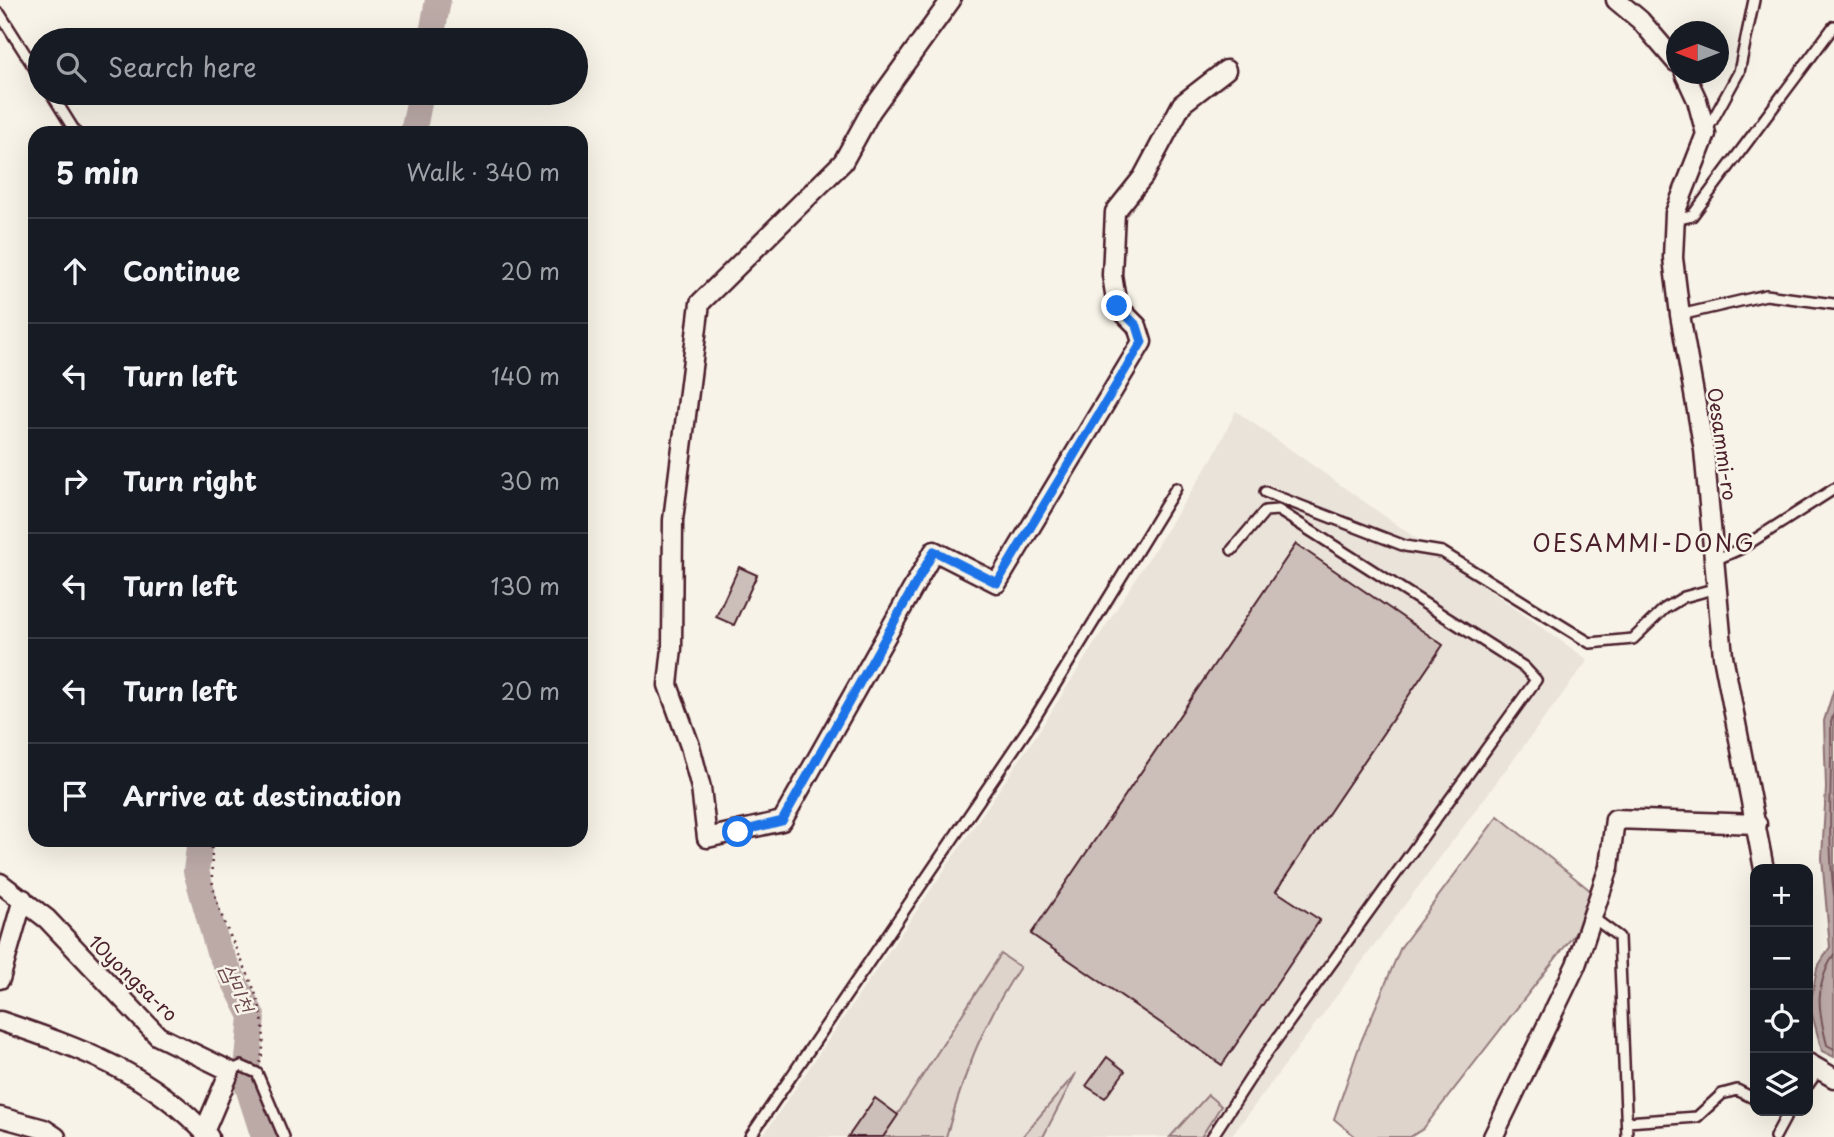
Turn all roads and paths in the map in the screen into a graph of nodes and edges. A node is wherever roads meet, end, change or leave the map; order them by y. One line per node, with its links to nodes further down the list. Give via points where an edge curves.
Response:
1 (951, 0): 8 (street, via 871,111 844,162 699,303 673,520 668,685 701,788 707,838 782,821 934,551 997,583 1142,342 1137,326 1117,306 1112,275 1115,212 1143,177 1182,104)
2 (1616, 0): 6 (street)
3 (1754, 0): 12 (lane, via 1739,72)
4 (0, 14): 7 (lane)
5 (1834, 26): 13 (lane, via 1692,216)
6 (1666, 50)
7 (28, 58)
8 (1226, 71)
9 (1690, 84): 12 (street)
10 (58, 105): 11 (lane)
11 (72, 126)
12 (1706, 134): 13 (street, Oesammi-ro)
13 (1674, 220): 15 (street, Oesammi-ro)
14 (1834, 304): 15 (lane, via 1766,295)
15 (1680, 315): 20 (street, Oesammi-ro, via 1704,450)
16 (1176, 488): 39 (lane, via 1031,724)
17 (1834, 489): 20 (lane)
18 (1265, 492): 21 (lane, via 1405,546 1442,552 1590,643 1633,639 1664,609 1684,597)
19 (1232, 550): 40 (lane, via 1265,511 1278,510 1524,667 1536,680 1266,1054)
20 (1715, 560): 21 (street, Oesammi-ro)
21 (1717, 588): 22 (street, Oesammi-ro, via 1723,656)
22 (1757, 824): 24 (street, Oesammi-ro); 27 (street, via 1615,819 1609,867)
23 (212, 847): 31 (path, via 214,892 259,998 266,1029)
24 (1763, 864)
25 (0, 883): 26 (street, 10yongsa-ro)
26 (23, 899): 28 (street); 30 (street, 10yongsa-ro, via 158,1036)
27 (1592, 917): 35 (lane, via 1619,937); 41 (street, via 1576,965)
28 (0, 979)
29 (0, 1021): 36 (street, via 82,1048 147,1082)
30 (235, 1068): 31 (lane); 36 (street)
31 (255, 1072): 38 (lane)
32 (1750, 1096): 35 (lane, via 1737,1090 1722,1094 1697,1117)
33 (1783, 1116): 43 (lane)
34 (0, 1117): 37 (street)
35 (1627, 1122): 42 (lane)
36 (207, 1134)
37 (56, 1137)
38 (284, 1137)
39 (750, 1137)
40 (1212, 1137)
41 (1493, 1137)
42 (1627, 1137)
43 (1775, 1137)

